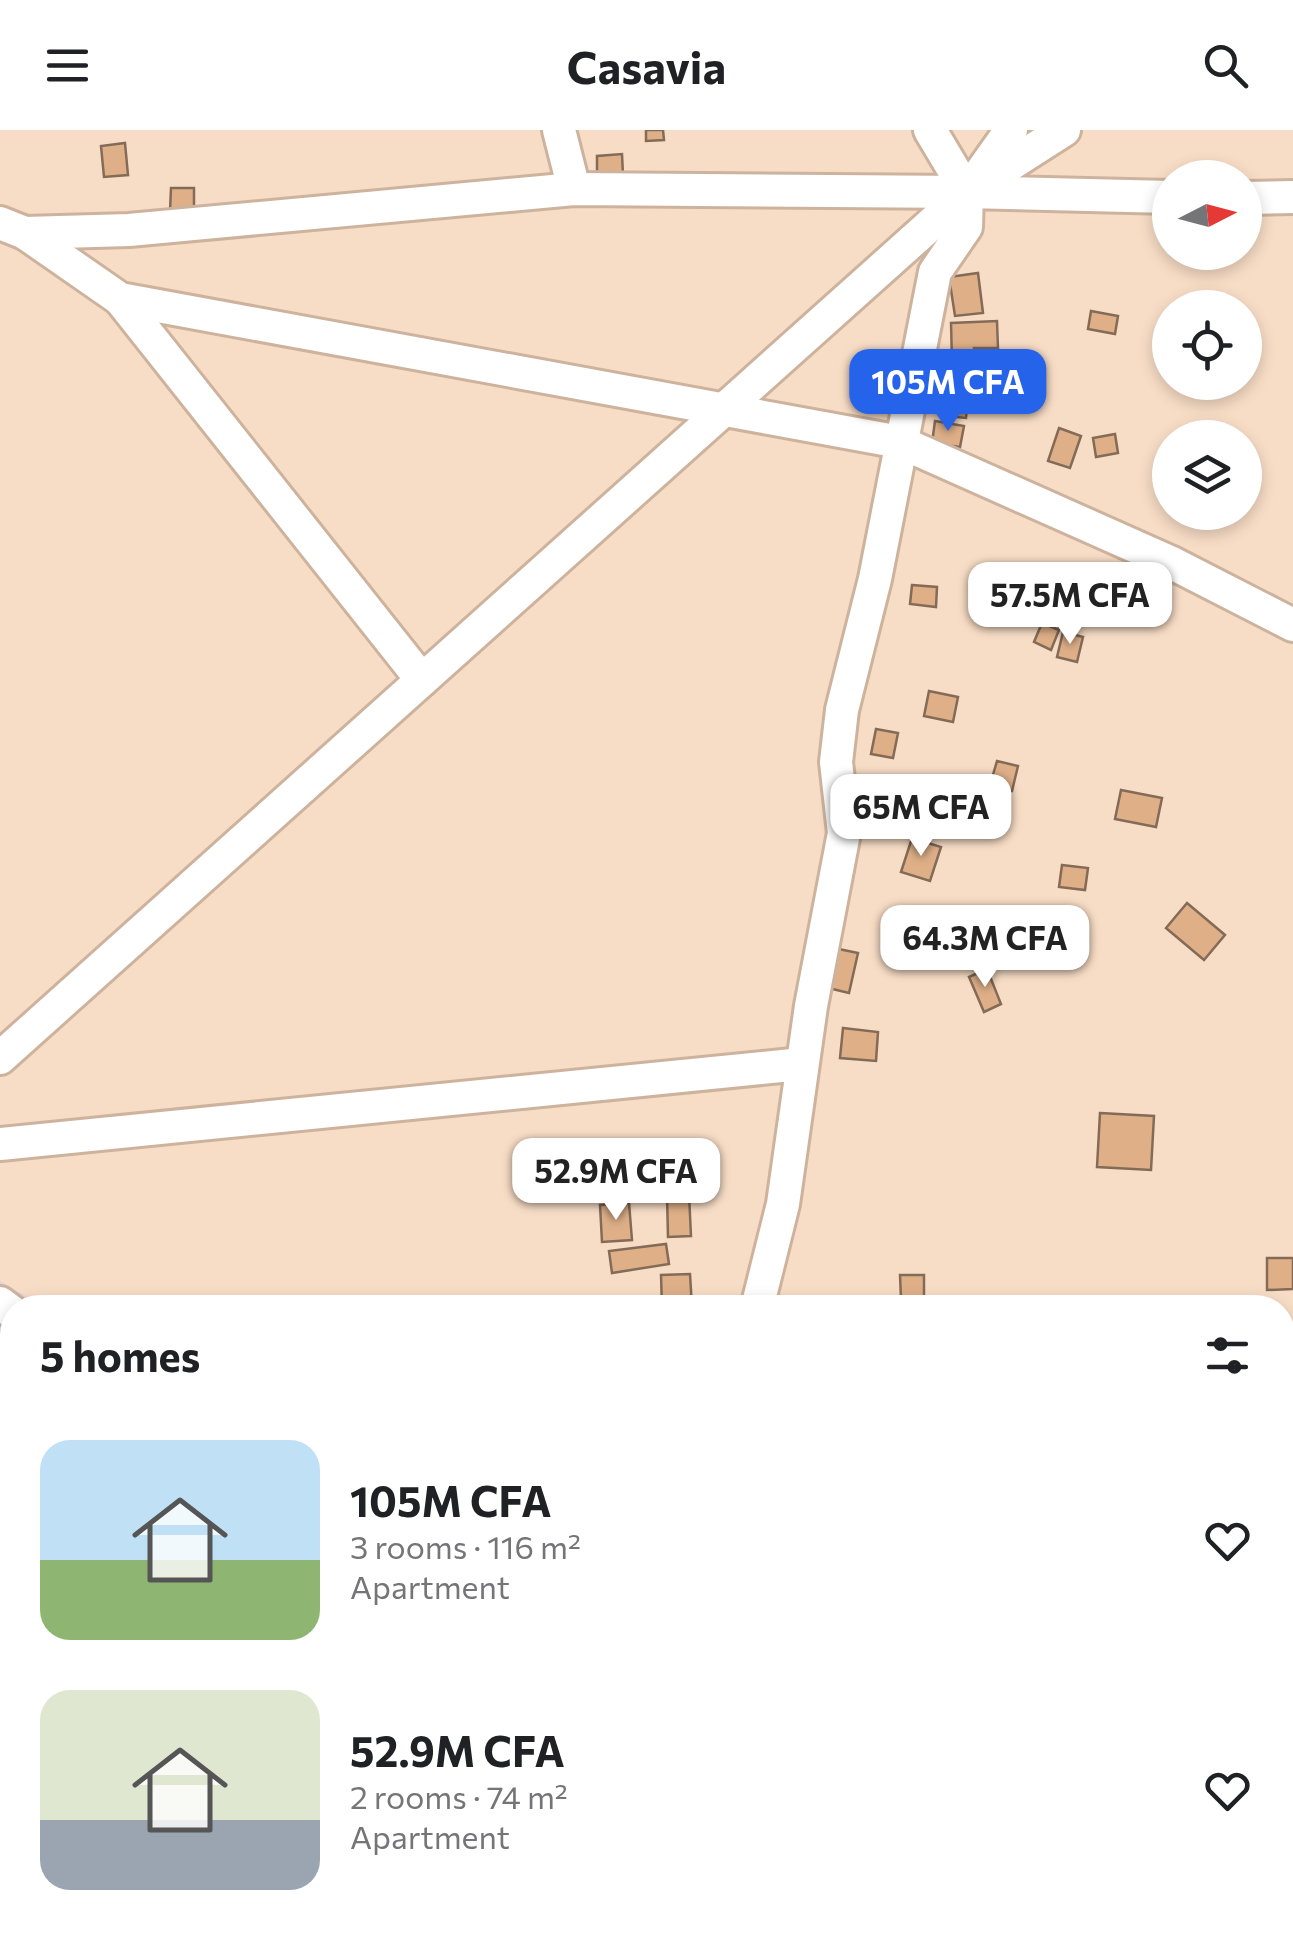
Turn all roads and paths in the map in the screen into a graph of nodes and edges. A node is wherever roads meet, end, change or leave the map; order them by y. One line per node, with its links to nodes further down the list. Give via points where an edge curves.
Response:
1 (560, 130): 5 (street)
2 (930, 130): 6 (street)
3 (1011, 130): 6 (street)
4 (1064, 130): 6 (street)
5 (574, 189): 6 (street); 10 (street, via 129,230)
6 (968, 192): 7 (street); 12 (street); 13 (street, via 966,227 934,272)
7 (1152, 197)
8 (1293, 197): 9 (street)
9 (1262, 198)
10 (12, 228): 11 (street)
11 (120, 299): 12 (street); 15 (street)
12 (724, 410): 13 (street); 15 (street)
13 (900, 442): 14 (street, via 1170,562); 17 (street, via 842,710 836,762 844,833)
14 (1293, 625)
15 (422, 680): 16 (street)
16 (0, 1058)
17 (802, 1064): 18 (street); 19 (street, via 783,1204)
18 (0, 1144)
19 (760, 1295)

